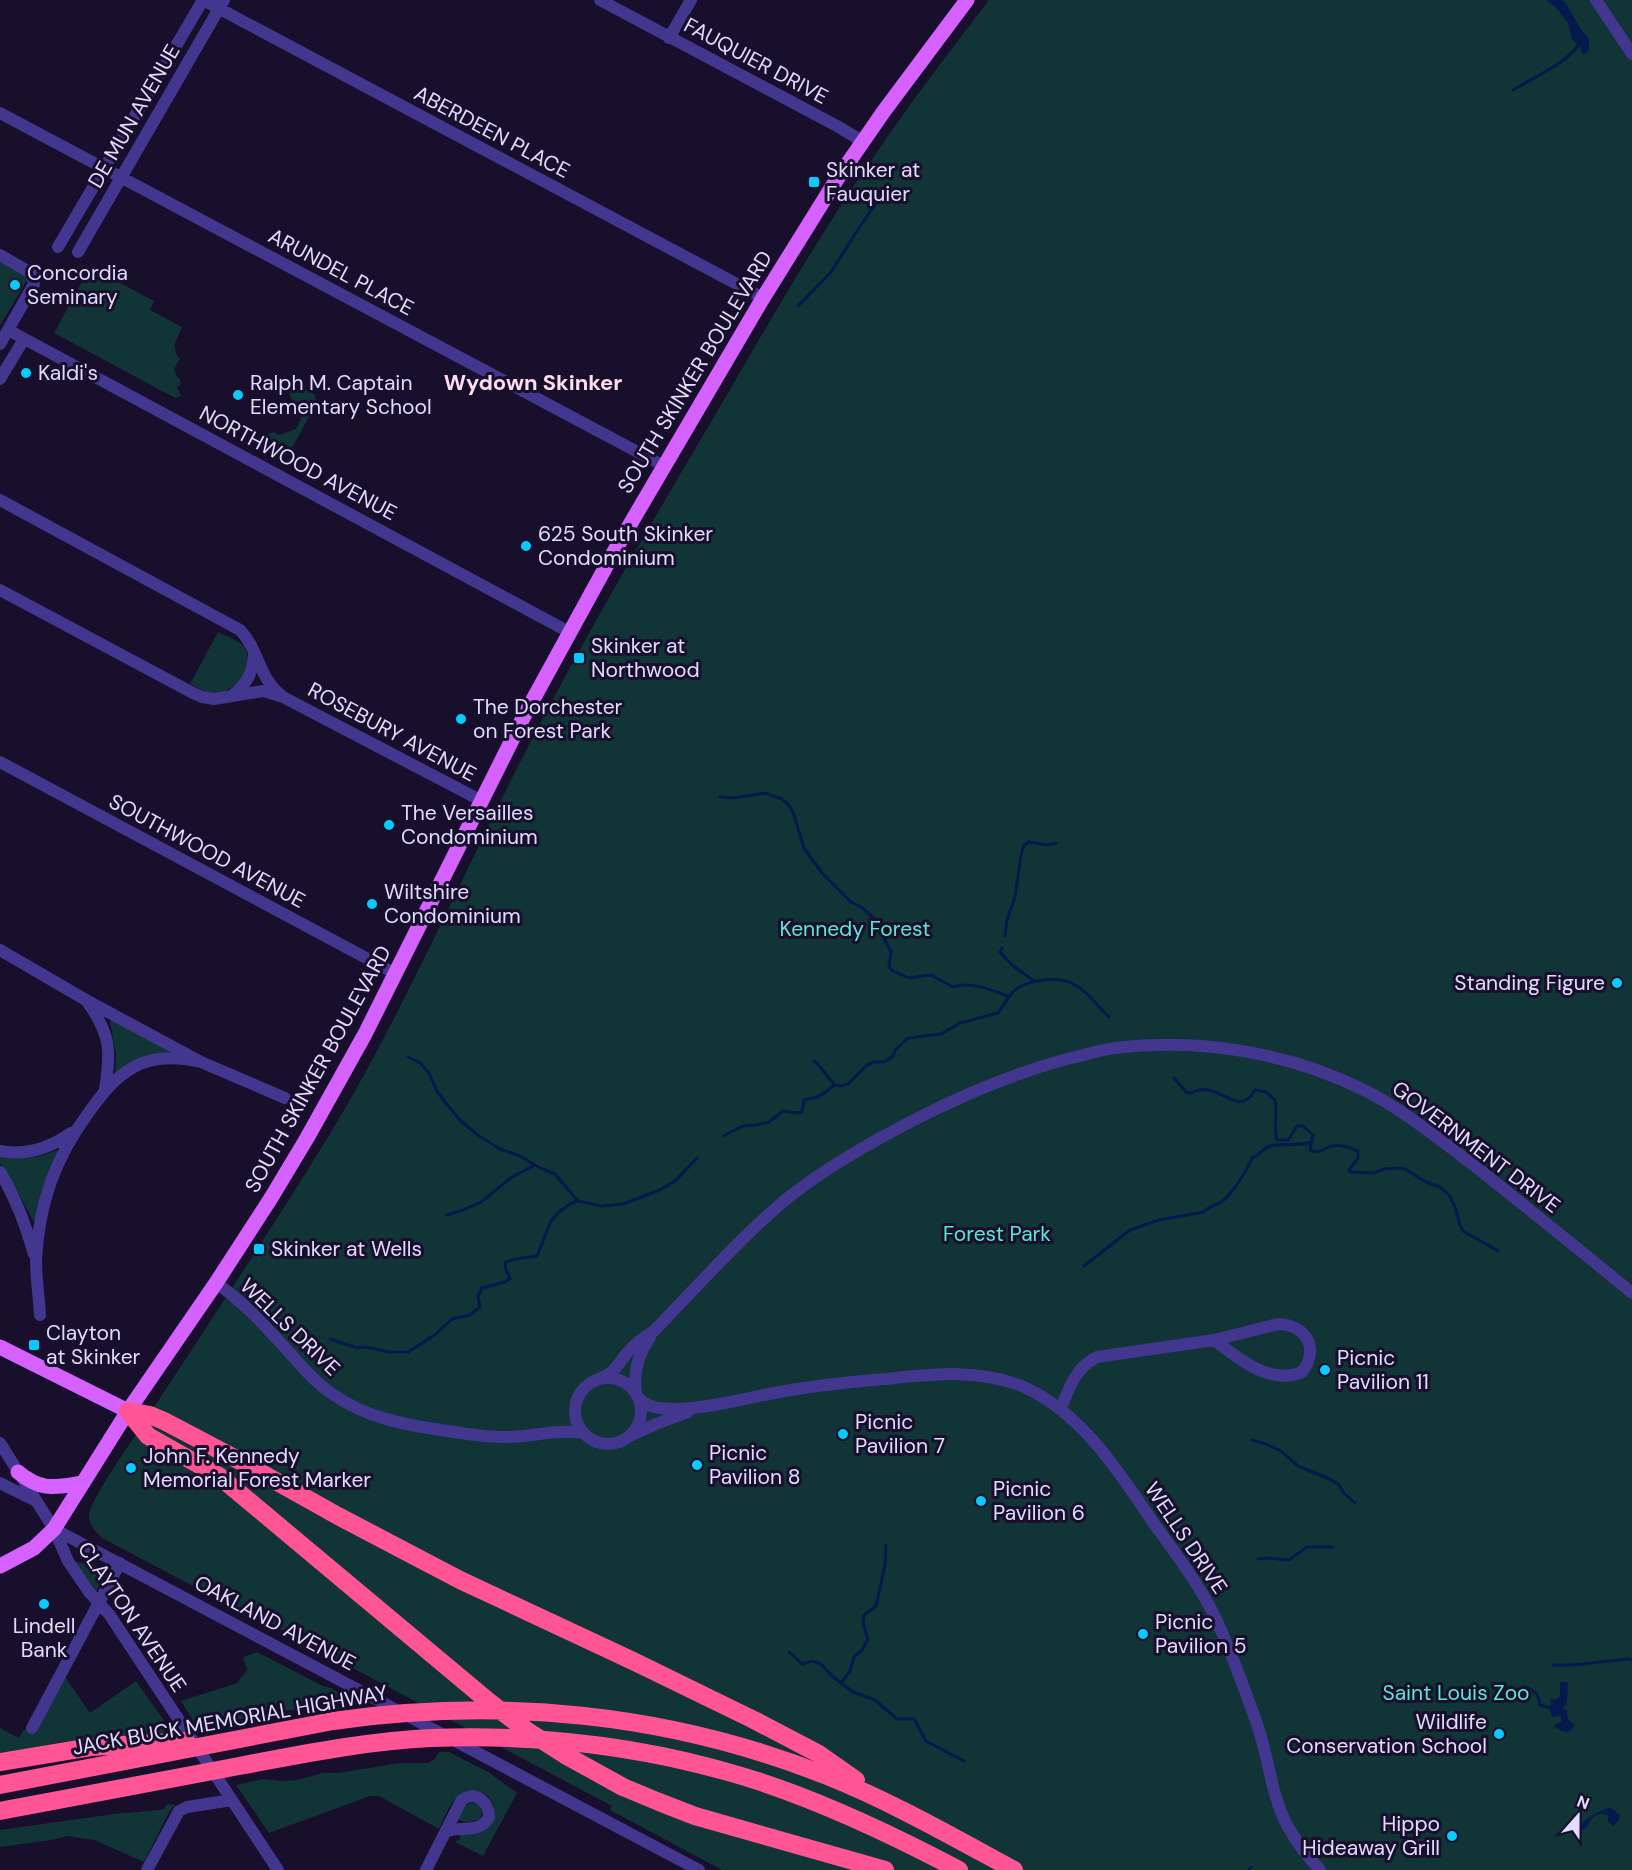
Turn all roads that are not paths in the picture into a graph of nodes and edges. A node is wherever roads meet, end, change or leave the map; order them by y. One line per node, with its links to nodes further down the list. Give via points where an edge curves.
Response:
1 (203, 0): 6 (street, ABERDEEN PLACE); 11 (street, DE MUN AVENUE)
2 (600, 0): 7 (street, FAUQUIER DRIVE)
3 (691, 0): 7 (street)
4 (967, 0): 10 (main road, SOUTH SKINKER BOULEVARD)
5 (1596, 0): 8 (street)
6 (221, 4): 12 (street, DE MUN AVENUE); 16 (street, ABERDEEN PLACE)
7 (669, 38): 10 (street, FAUQUIER DRIVE)
8 (1632, 54)
9 (0, 113): 11 (street, ARUNDEL PLACE)
10 (862, 141): 16 (main road, SOUTH SKINKER BOULEVARD)
11 (105, 169): 12 (street, ARUNDEL PLACE); 13 (street, DE MUN AVENUE)
12 (120, 177): 14 (street, DE MUN AVENUE); 21 (street, ARUNDEL PLACE)
13 (58, 247)
14 (78, 252)
15 (0, 255): 17 (street, via 32,273 34,284)
16 (763, 298): 21 (main road, SOUTH SKINKER BOULEVARD)
17 (8, 330): 18 (street, NORTHWOOD AVENUE); 19 (street)
18 (24, 339): 20 (street); 24 (street, NORTHWOOD AVENUE)
19 (0, 344)
20 (0, 379)
21 (664, 466): 24 (main road, SOUTH SKINKER BOULEVARD)
22 (0, 500): 25 (street, via 240,630)
23 (0, 590): 26 (street, via 202,698)
24 (569, 632): 29 (main road, SOUTH SKINKER BOULEVARD)
25 (254, 653): 26 (street, via 250,677); 27 (street, via 268,682)
26 (233, 695): 27 (street, via 263,691)
27 (283, 697): 29 (street, ROSEBURY AVENUE)
28 (0, 762): 31 (street, SOUTHWOOD AVENUE)
29 (482, 801): 31 (main road, SOUTH SKINKER BOULEVARD)
30 (0, 950): 32 (street)
31 (396, 974): 40 (main road, SOUTH SKINKER BOULEVARD, via 307,1138)
32 (86, 1000): 33 (street); 34 (street, via 104,1028 108,1043 110,1060)
33 (201, 1062): 34 (street, via 181,1058 148,1061 121,1075); 35 (street)
34 (105, 1089): 36 (street)
35 (285, 1098)
36 (75, 1131): 37 (street, via 42,1149); 39 (street, via 52,1174)
37 (0, 1151)
38 (0, 1172): 39 (street, via 22,1217)
39 (36, 1261): 42 (street)
40 (216, 1283): 50 (main road, SOUTH SKINKER BOULEVARD); 51 (street, WELLS DRIVE, via 244,1305 331,1394 371,1415 491,1437)
41 (1632, 1293): 43 (street, GOVERNMENT DRIVE, via 1448,1146 1376,1096 1321,1072 1265,1055 1166,1046 1116,1048 1044,1065 970,1094 860,1148 788,1198)
42 (40, 1315)
43 (654, 1331): 46 (street, GOVERNMENT DRIVE, via 633,1347 616,1370); 47 (street, GOVERNMENT DRIVE, via 637,1366)
44 (1214, 1340): 44 (street, via 1278,1324 1294,1326 1310,1345 1309,1359 1298,1374 1272,1374 1252,1366); 49 (street, via 1097,1357 1075,1377)
45 (0, 1347): 50 (main road)
46 (599, 1379): 47 (street, via 615,1379); 51 (street, via 585,1387 576,1402 576,1418)
47 (637, 1394): 48 (street, WELLS DRIVE, via 644,1403 657,1407); 52 (street, via 639,1422)
48 (703, 1407): 49 (street, WELLS DRIVE, via 845,1382 959,1374 1009,1381); 52 (street, WELLS DRIVE)
49 (1060, 1408): 79 (street, WELLS DRIVE, via 1122,1477 1202,1593 1258,1728 1287,1826)
50 (128, 1411): 55 (main road, SOUTH SKINKER BOULEVARD); 68 (highway, via 164,1421 451,1576 754,1720 819,1755); 76 (highway, via 148,1436 219,1476 468,1684 526,1730 586,1768 695,1816)
51 (583, 1433): 52 (street, via 611,1444)
52 (629, 1436)
53 (0, 1443): 54 (street, CLAYTON AVENUE)
54 (18, 1472): 55 (main road, via 45,1487); 57 (street, CLAYTON AVENUE)
55 (83, 1483): 58 (main road, SOUTH SKINKER BOULEVARD)
56 (0, 1484): 57 (street)
57 (37, 1502): 58 (street, CLAYTON AVENUE)
58 (54, 1529): 59 (street, OAKLAND AVENUE); 60 (main road, SOUTH SKINKER BOULEVARD, via 34,1548); 61 (street, CLAYTON AVENUE, via 68,1561)
59 (120, 1563): 61 (street); 75 (street, OAKLAND AVENUE)
60 (0, 1566)
61 (99, 1603): 62 (street); 66 (street, CLAYTON AVENUE)
62 (32, 1728)
63 (238, 1739): 64 (highway, via 91,1747); 65 (highway, JACK BUCK MEMORIAL HIGHWAY); 68 (highway, JACK BUCK MEMORIAL HIGHWAY, via 333,1720 414,1711 483,1710 604,1718 756,1751 829,1777)
64 (0, 1762)
65 (0, 1785)
66 (229, 1795): 72 (street, via 179,1811); 73 (street, CLAYTON AVENUE)
67 (19, 1807): 69 (highway); 70 (highway); 77 (highway, via 361,1745 431,1738 559,1740 661,1756 746,1777 855,1819)
68 (899, 1809): 78 (highway, JACK BUCK MEMORIAL HIGHWAY)
69 (0, 1811)
70 (0, 1816)
71 (447, 1831): 74 (street)
72 (147, 1870)
73 (278, 1870)
74 (426, 1870)
75 (699, 1870)
76 (885, 1870)
77 (959, 1870)
78 (1014, 1870)
79 (1320, 1870)

